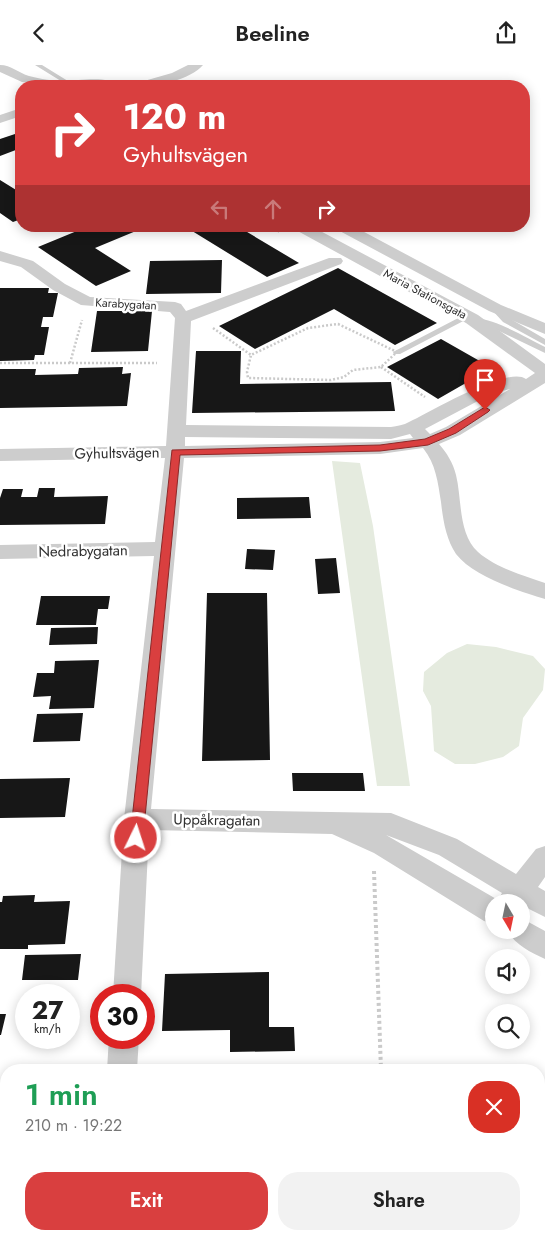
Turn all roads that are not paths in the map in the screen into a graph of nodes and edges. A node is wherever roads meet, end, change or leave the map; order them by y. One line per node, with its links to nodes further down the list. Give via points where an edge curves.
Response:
1 (38, 65): 6 (lane)
2 (197, 65): 7 (street)
3 (0, 67): 5 (street)
4 (0, 76): 8 (street)
5 (32, 80)
6 (58, 80)
7 (162, 80)
8 (15, 82)
9 (15, 114): 10 (street)
10 (0, 119)
11 (310, 232): 17 (street, Maria Stationsgata)
12 (352, 232): 15 (street, Maria Stationsgata)
13 (0, 256): 16 (street, Karabygatan, via 27,264 58,287 87,302 175,307)
14 (336, 261): 16 (street)
15 (495, 308): 18 (street, Maria Stationsgata); 19 (lane, via 506,320)
16 (188, 316): 24 (street, via 181,363)
17 (470, 318): 20 (lane, via 500,328); 21 (lane); 22 (street, Maria Stationsgata)
18 (545, 329)
19 (545, 342)
20 (545, 350)
21 (397, 352)
22 (545, 373): 23 (street, Gyhultsvägen, via 485,390); 25 (street, Gyhultsvägen, via 453,431)
23 (414, 427): 24 (street, Gyhultsvägen, via 391,433); 25 (street)
24 (176, 442): 25 (street, Gyhultsvägen, via 380,448); 26 (street, Gyhultsvägen); 27 (street)
25 (428, 442): 29 (street, via 442,463 455,527 463,547 472,557 494,570)
26 (0, 455)
27 (165, 549): 28 (street, Nedrabygatan); 30 (street)
28 (0, 551)
29 (545, 591)
30 (137, 819): 31 (street, Uppåkragatan); 40 (street)
31 (334, 823): 33 (street, Uppåkragatan, via 391,824 448,847); 37 (street, Uppåkragatan, via 374,841)
32 (545, 857): 34 (street)
33 (512, 894)
34 (517, 894)
35 (530, 900): 36 (street, Uppåkragatan)
36 (545, 905)
37 (485, 906)
38 (530, 936): 39 (street)
39 (545, 946)
40 (128, 984)
41 (123, 1049): 42 (street)
42 (122, 1064)

